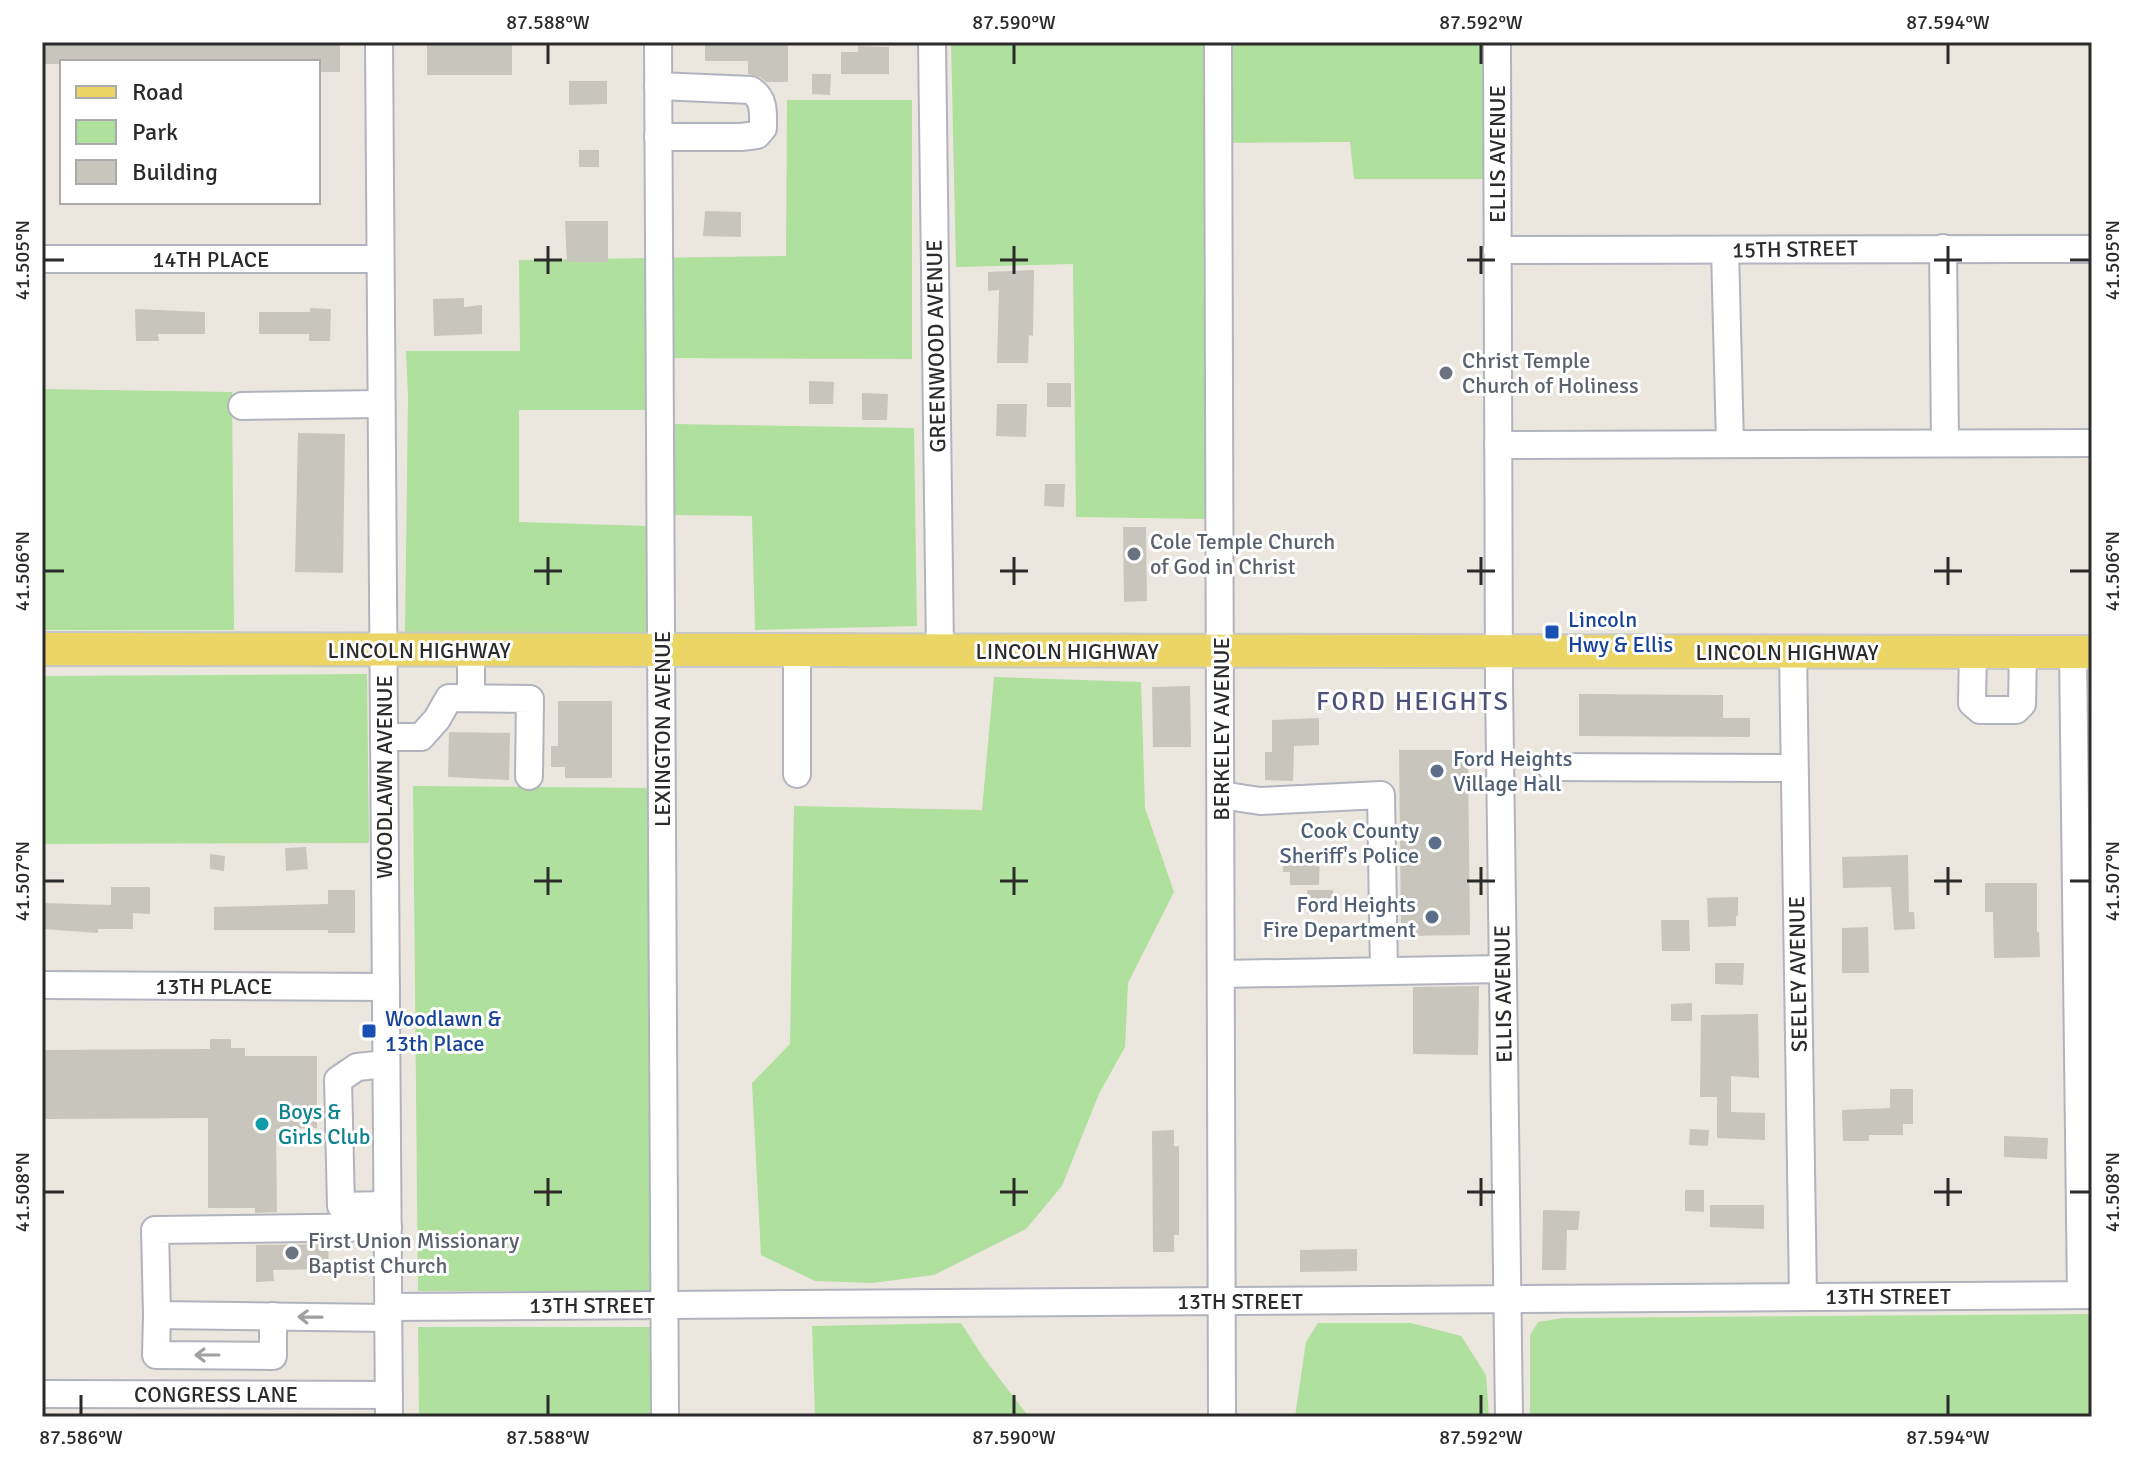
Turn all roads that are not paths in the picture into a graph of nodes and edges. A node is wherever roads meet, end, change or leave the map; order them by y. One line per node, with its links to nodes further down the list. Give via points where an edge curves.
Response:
1 (379, 42): 13 (street, WOODLAWN AVENUE)
2 (658, 42): 6 (street, LEXINGTON AVENUE)
3 (932, 42): 25 (street, GREENWOOD AVENUE)
4 (1218, 42): 26 (street, BERKELEY AVENUE)
5 (1497, 42): 10 (street, ELLIS AVENUE)
6 (658, 86): 7 (street, LEXINGTON AVENUE); 7 (street, via 751,90 763,103 763,128 757,135)
7 (658, 137): 23 (street, LEXINGTON AVENUE)
8 (1943, 248): 9 (street, 15TH STREET); 11 (street, 15TH STREET); 16 (street)
9 (2092, 249)
10 (1497, 250): 11 (street, 15TH STREET); 19 (street, ELLIS AVENUE)
11 (1725, 250): 18 (street)
12 (42, 259): 13 (street, 14TH PLACE)
13 (380, 259): 14 (street, WOODLAWN AVENUE)
14 (381, 404): 15 (street); 21 (street, WOODLAWN AVENUE)
15 (242, 406)
16 (1945, 443): 17 (street); 18 (street)
17 (2092, 443)
18 (1730, 444): 19 (street)
19 (1498, 445): 27 (street, ELLIS AVENUE)
20 (42, 649): 21 (main road, LINCOLN HIGHWAY)
21 (383, 650): 22 (main road, LINCOLN HIGHWAY); 33 (street, WOODLAWN AVENUE)
22 (471, 650): 23 (main road, LINCOLN HIGHWAY); 32 (street)
23 (661, 650): 24 (main road, LINCOLN HIGHWAY); 50 (street, LEXINGTON AVENUE)
24 (797, 650): 25 (main road, LINCOLN HIGHWAY); 36 (street)
25 (940, 650): 26 (main road, LINCOLN HIGHWAY)
26 (1220, 651): 27 (main road, LINCOLN HIGHWAY); 38 (street, BERKELEY AVENUE)
27 (1499, 651): 28 (main road, LINCOLN HIGHWAY); 39 (street, ELLIS AVENUE)
28 (1793, 652): 29 (main road, LINCOLN HIGHWAY); 35 (street, SEELEY AVENUE)
29 (1973, 652): 30 (main road, LINCOLN HIGHWAY); 30 (street, via 1972,703 1980,710 2016,710 2022,704)
30 (2023, 652): 31 (main road, LINCOLN HIGHWAY)
31 (2082, 652): 46 (street)
32 (471, 698): 33 (street, via 449,698 421,737); 37 (street, via 530,699)
33 (384, 737): 43 (street, WOODLAWN AVENUE)
34 (1551, 767): 35 (street)
35 (1794, 768): 47 (street, SEELEY AVENUE)
36 (797, 774)
37 (529, 776)
38 (1221, 795): 40 (street, via 1260,801 1381,795); 41 (street, BERKELEY AVENUE)
39 (1502, 969): 40 (street); 48 (street, ELLIS AVENUE)
40 (1384, 971): 41 (street)
41 (1221, 974): 49 (street, BERKELEY AVENUE)
42 (42, 985): 43 (street, 13TH PLACE)
43 (386, 987): 44 (street, WOODLAWN AVENUE)
44 (386, 1064): 45 (street, WOODLAWN AVENUE); 45 (street, via 357,1067 338,1080 341,1206)
45 (388, 1216): 51 (street, WOODLAWN AVENUE); 52 (street, via 155,1230)
46 (2086, 1295): 47 (street, 13TH STREET)
47 (1803, 1297): 48 (street, 13TH STREET)
48 (1508, 1299): 49 (street, 13TH STREET); 58 (street, ELLIS AVENUE)
49 (1222, 1301): 50 (street, 13TH STREET); 57 (street, BERKELEY AVENUE)
50 (665, 1305): 51 (street, 13TH STREET); 56 (street, LEXINGTON AVENUE)
51 (388, 1312): 53 (street, 13TH STREET, one-way to 53); 55 (street, WOODLAWN AVENUE)
52 (157, 1315): 53 (street, 13TH STREET); 53 (street, one-way to 52, via 273,1356 156,1355)
53 (273, 1316)
54 (42, 1394): 55 (street, CONGRESS LANE)
55 (389, 1406)
56 (665, 1417)
57 (1222, 1417)
58 (1509, 1417)

